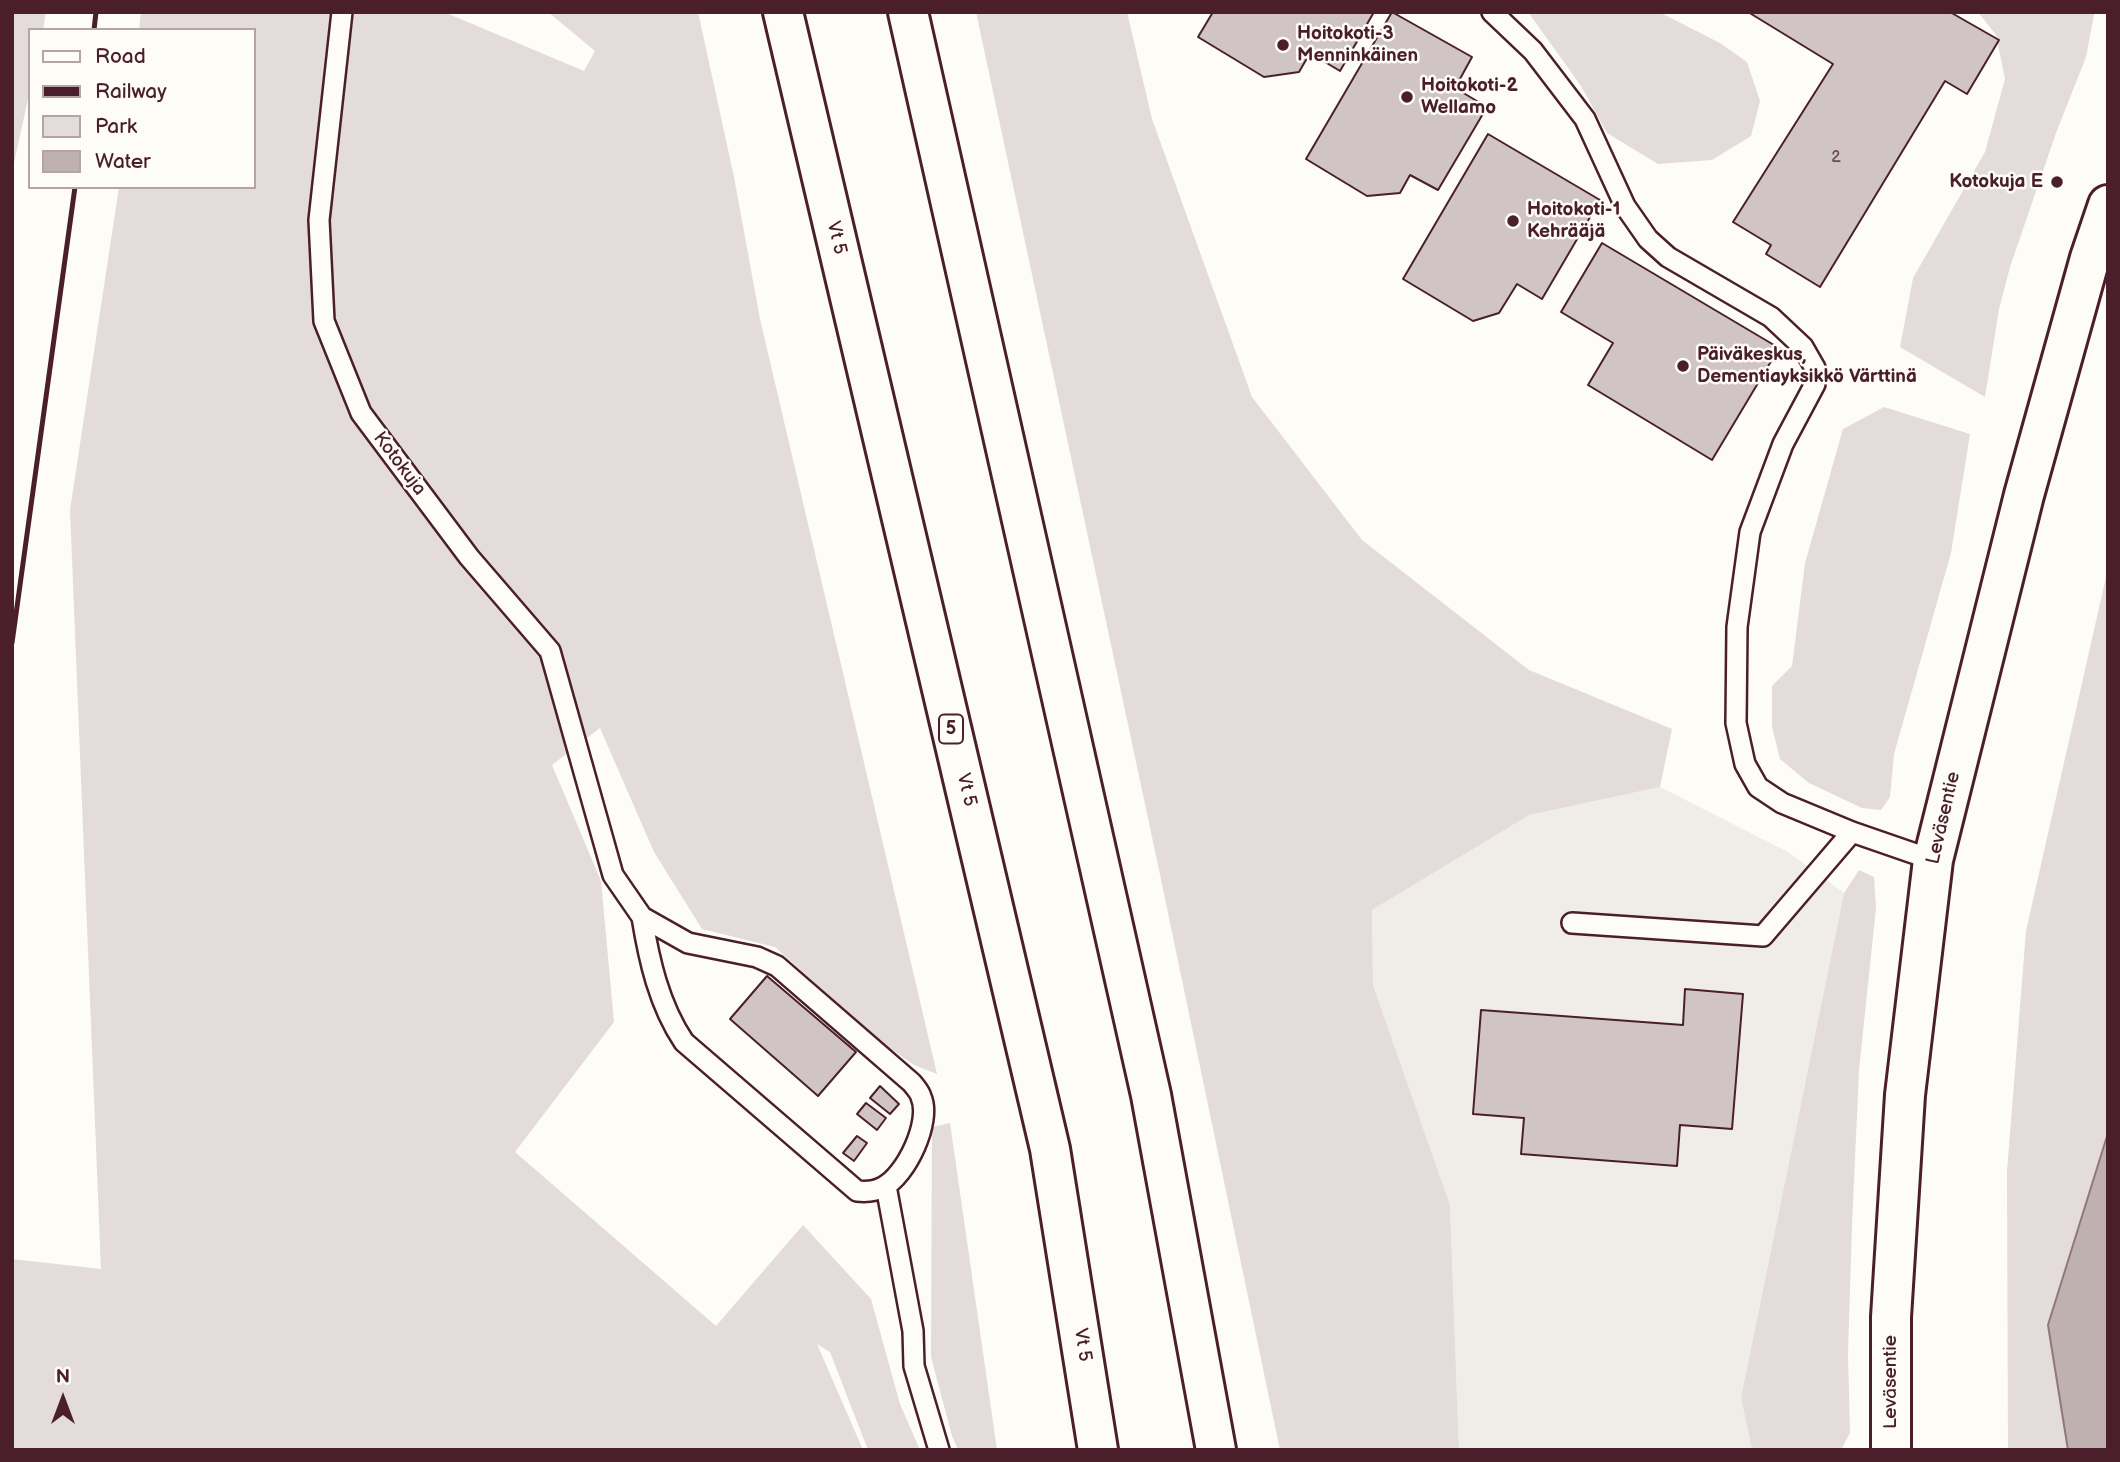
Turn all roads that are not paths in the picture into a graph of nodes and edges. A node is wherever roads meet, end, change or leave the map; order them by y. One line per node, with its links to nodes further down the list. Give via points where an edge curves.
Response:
1 (342, 12): 8 (lane, Kotokuja, via 319,220 324,321 361,413 469,557 550,651 613,875)
2 (783, 12): 12 (main road, Vt 5 / 5, via 1050,1149)
3 (908, 12): 13 (main road, via 1152,1095)
4 (1492, 12): 6 (lane, via 1533,51 1585,119 1625,206 1648,239 1668,257 1771,317 1803,347 1815,368 1815,384 1783,444 1750,532 1737,627 1736,723 1745,764 1758,787 1782,803)
5 (2108, 205): 7 (main road, Leväsentie, via 2024,495)
6 (1852, 832): 7 (lane); 9 (lane, via 1763,936)
7 (1933, 860): 14 (main road, Leväsentie, via 1905,1095 1891,1317)
8 (642, 917): 10 (lane, via 670,1021 684,1042 856,1191); 10 (lane, via 688,943 757,957 778,966 912,1083 922,1098 921,1133 906,1164)
9 (1572, 923)
10 (886, 1186): 11 (lane, via 913,1331 914,1366)
11 (939, 1450)
12 (1098, 1450)
13 (1216, 1450)
14 (1891, 1450)

